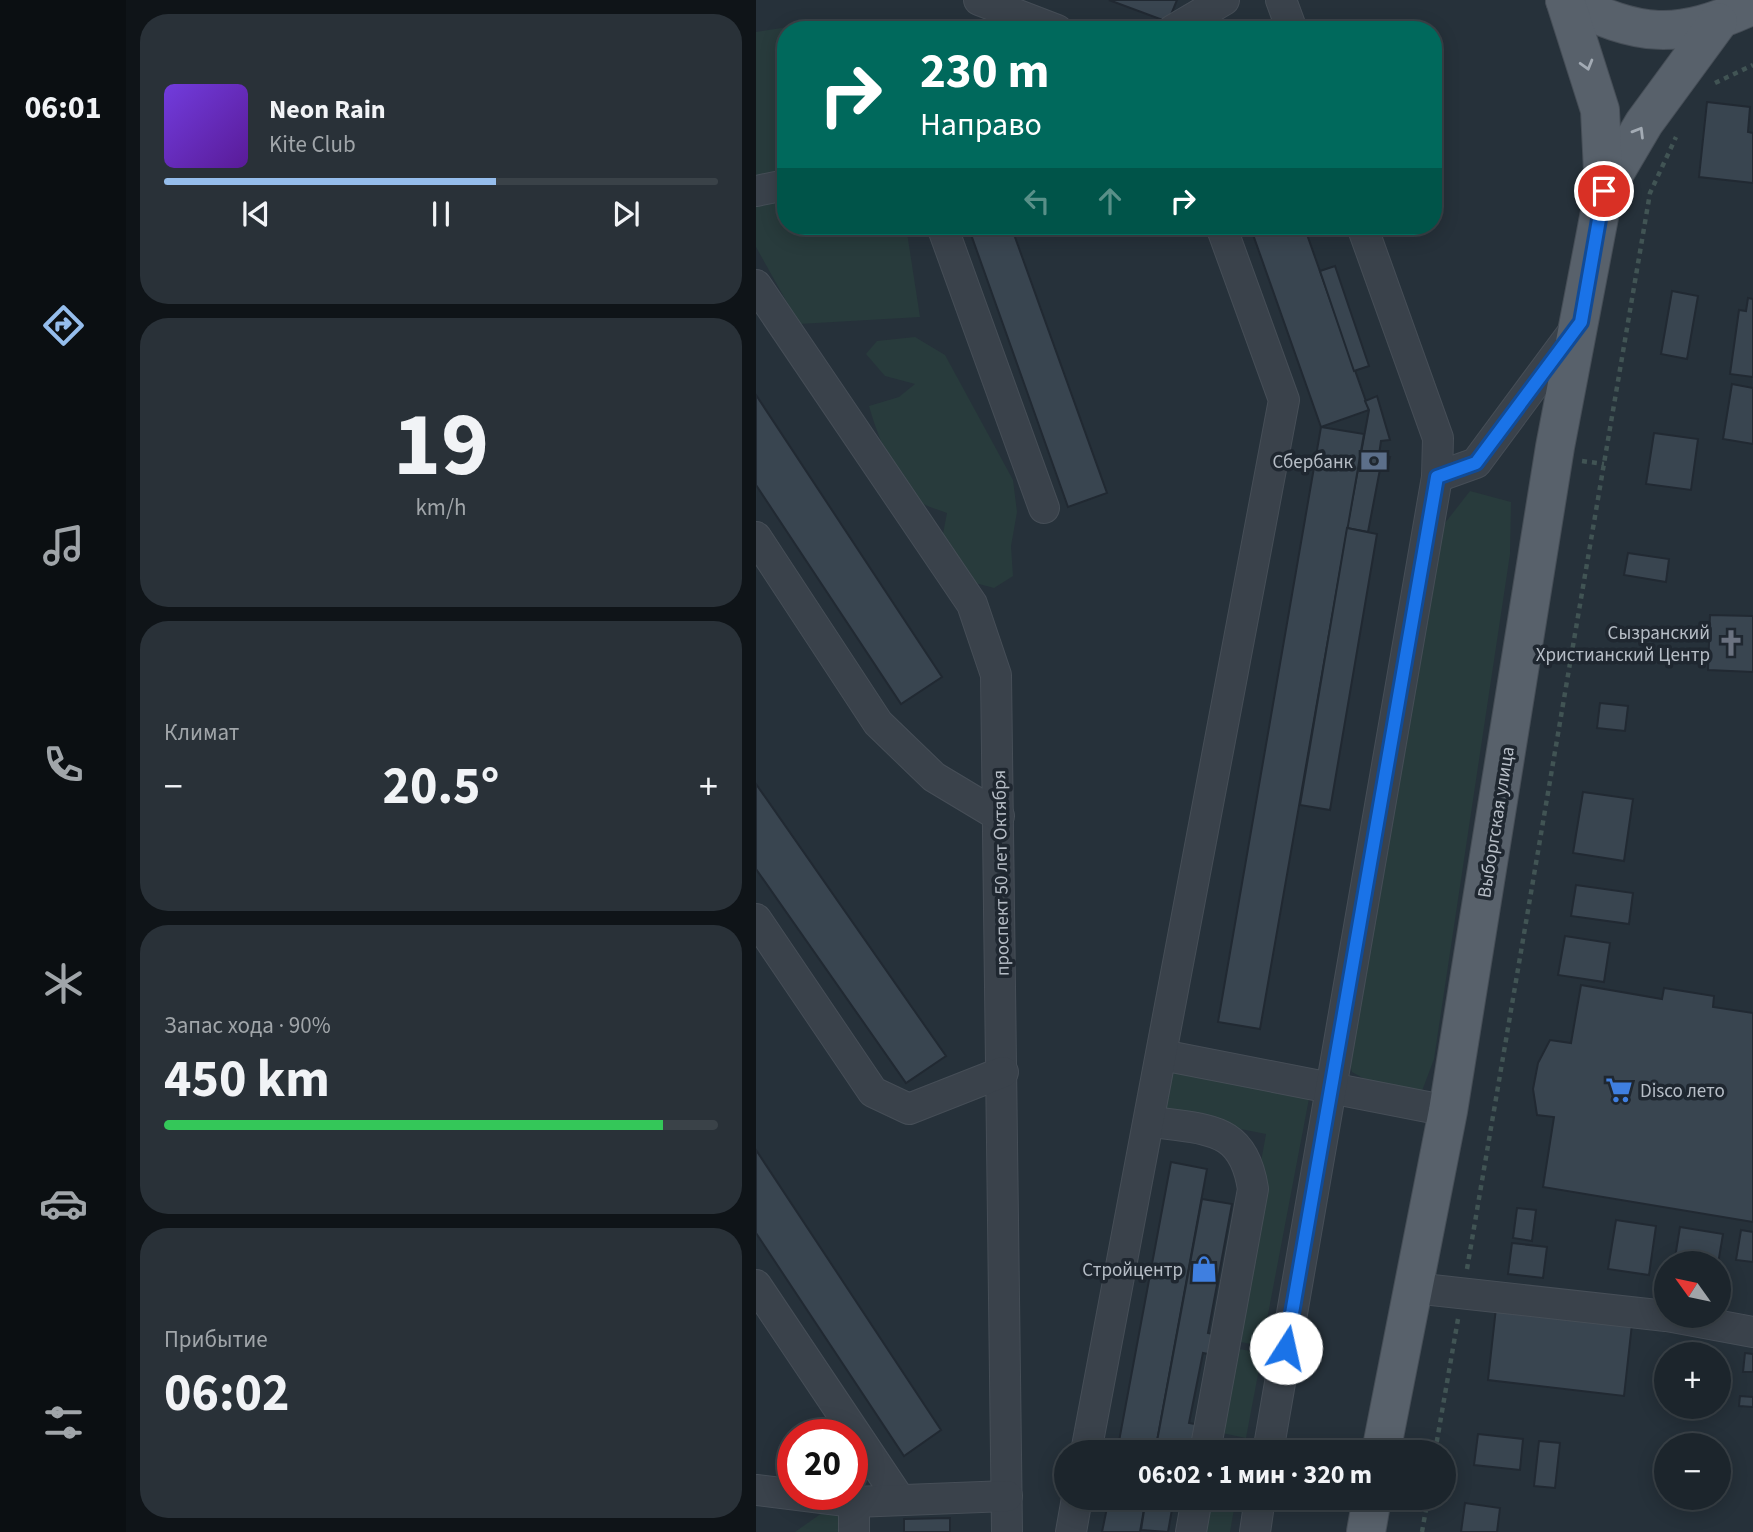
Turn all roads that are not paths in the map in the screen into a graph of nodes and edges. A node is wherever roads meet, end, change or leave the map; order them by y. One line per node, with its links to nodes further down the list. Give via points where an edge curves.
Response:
1 (979, 0): 6 (street)
2 (1224, 0): 7 (street)
3 (1281, 0): 8 (street)
4 (1565, 0): 9 (main road, via 1615,23 1669,32); 12 (main road, one-way to 12, via 1600,110)
5 (1753, 5): 9 (main road)
6 (1034, 21)
7 (1188, 21)
8 (1289, 21)
9 (1718, 22): 12 (main road, one-way to 9, via 1644,122)
10 (777, 187): 11 (street)
11 (756, 191)
12 (1604, 191): 17 (main road, Выборгская улица)
13 (945, 235): 19 (street)
14 (1224, 235): 23 (street, via 1284,400)
15 (1365, 235): 18 (street, via 1437,438)
16 (756, 285): 21 (street, проспект 50 лет Октября, via 972,604 996,675)
17 (1581, 322): 18 (street, via 1476,463); 26 (main road, Выборгская улица, via 1555,447)
18 (1437, 477): 25 (street)
19 (1044, 508)
20 (756, 537): 21 (street, via 878,723 934,777)
21 (999, 816): 24 (street, проспект 50 лет Октября)
22 (756, 919): 24 (street, via 873,1092 908,1109)
23 (1161, 1055): 25 (street); 27 (street)
24 (1003, 1072): 39 (street, проспект 50 лет Октября)
25 (1331, 1087): 26 (street); 35 (street)
26 (1448, 1111): 29 (main road, Выборгская улица)
27 (1149, 1121): 33 (street); 34 (street, via 1233,1140 1250,1169 1253,1189)
28 (756, 1285): 40 (street)
29 (1413, 1288): 30 (street); 36 (main road, Выборгская улица)
30 (1654, 1315)
31 (1731, 1328): 32 (street)
32 (1753, 1332)
33 (1088, 1440)
34 (1207, 1440)
35 (1270, 1440)
36 (1383, 1440)
37 (756, 1490): 38 (street)
38 (777, 1493)
39 (1007, 1496): 40 (street); 48 (street, проспект 50 лет Октября)
40 (900, 1500): 41 (street)
41 (868, 1501)
42 (854, 1510): 47 (street)
43 (1075, 1510): 49 (street)
44 (1195, 1510): 50 (street)
45 (1258, 1510): 51 (street)
46 (1370, 1510): 52 (main road)
47 (854, 1532)
48 (1007, 1532)
49 (1070, 1532)
50 (1191, 1532)
51 (1255, 1532)
52 (1366, 1532)

